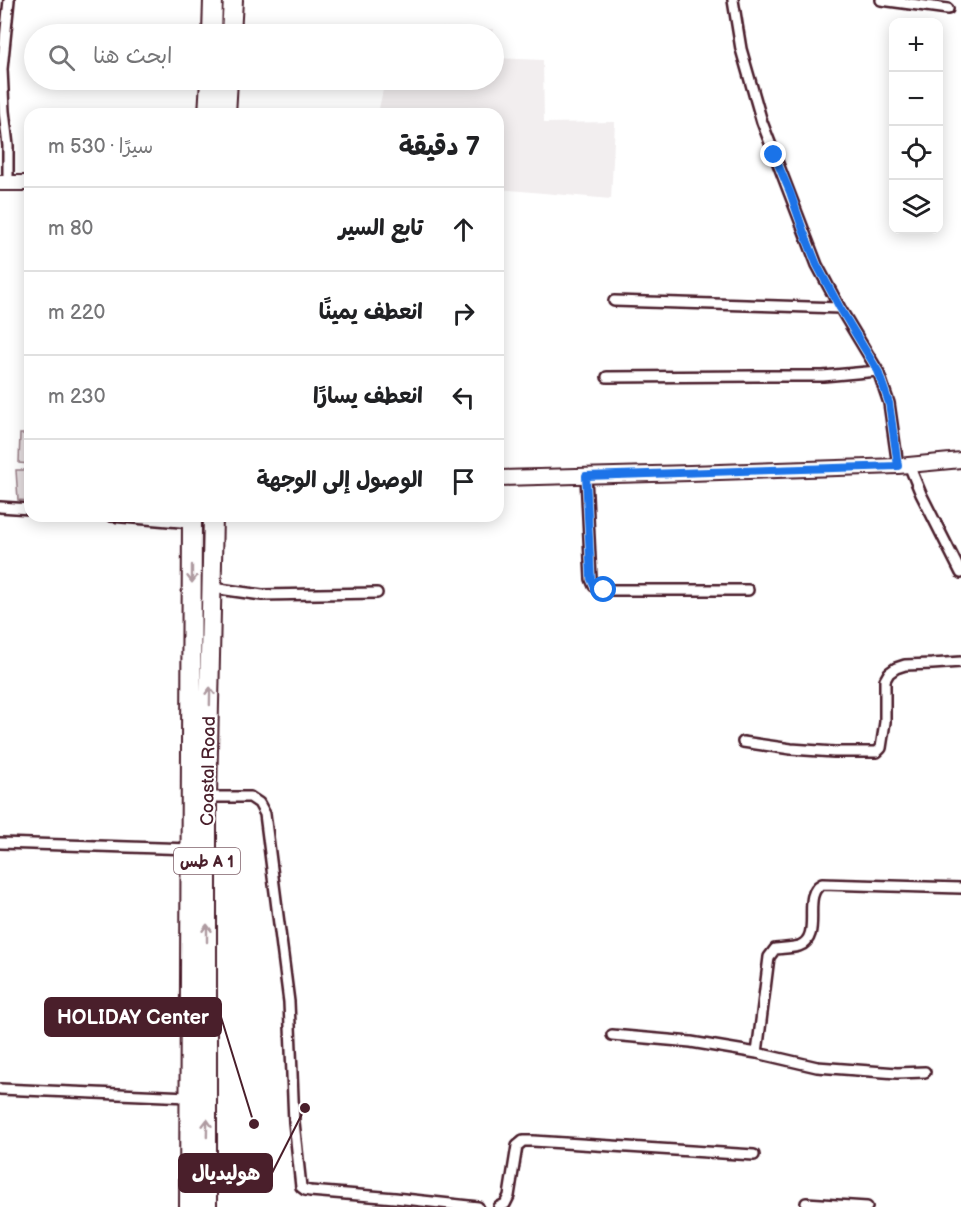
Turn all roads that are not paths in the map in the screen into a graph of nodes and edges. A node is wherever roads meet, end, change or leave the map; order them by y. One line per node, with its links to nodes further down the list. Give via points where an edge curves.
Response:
1 (9, 0): 13 (street, via 3,69 8,146)
2 (213, 0): 7 (highway)
3 (232, 0): 8 (highway)
4 (733, 0): 16 (street, via 741,49 762,122 817,265)
5 (881, 0): 6 (street)
6 (948, 9)
7 (212, 24)
8 (231, 24)
9 (209, 90): 11 (highway)
10 (227, 90): 12 (highway)
11 (208, 108)
12 (226, 108)
13 (4, 183): 14 (street)
14 (24, 183)
15 (614, 301): 16 (street)
16 (840, 308): 17 (street)
17 (878, 371): 18 (street, via 823,376); 20 (street)
18 (607, 377)
19 (961, 460): 20 (street)
20 (904, 465): 21 (street); 27 (street)
21 (586, 476): 22 (street); 29 (street, via 594,586 604,590)
22 (504, 478)
23 (0, 507): 24 (street)
24 (24, 509)
25 (192, 522): 35 (highway, Coastal Road / طس A 1, one-way to 35)
26 (213, 522): 28 (highway, Coastal Road / طس A 1)
27 (961, 573)
28 (212, 588): 30 (street, via 262,595); 33 (highway, Coastal Road / طس A 1, one-way to 28)
29 (748, 590)
30 (377, 593)
31 (961, 662): 32 (street, via 905,664 889,673 885,680 885,722 877,752)
32 (743, 742)
33 (207, 797): 45 (highway, Coastal Road / طس A 1, one-way to 33); 46 (street, via 250,797 265,814 289,1002 301,1187)
34 (0, 843): 35 (street)
35 (192, 849): 41 (highway, Coastal Road / طس A 1)
36 (961, 888): 38 (street, via 816,886 812,892 808,938 800,945 775,950 769,957)
37 (612, 1035): 38 (street, via 691,1041)
38 (757, 1053): 39 (street, via 817,1067)
39 (925, 1072)
40 (0, 1089): 41 (street)
41 (189, 1097): 44 (highway, Coastal Road / طس A 1)
42 (754, 1155): 47 (street, via 523,1141 517,1146 509,1196)
43 (806, 1203): 48 (street)
44 (189, 1207)
45 (207, 1207)
46 (478, 1207)
47 (499, 1207)
48 (867, 1207)

